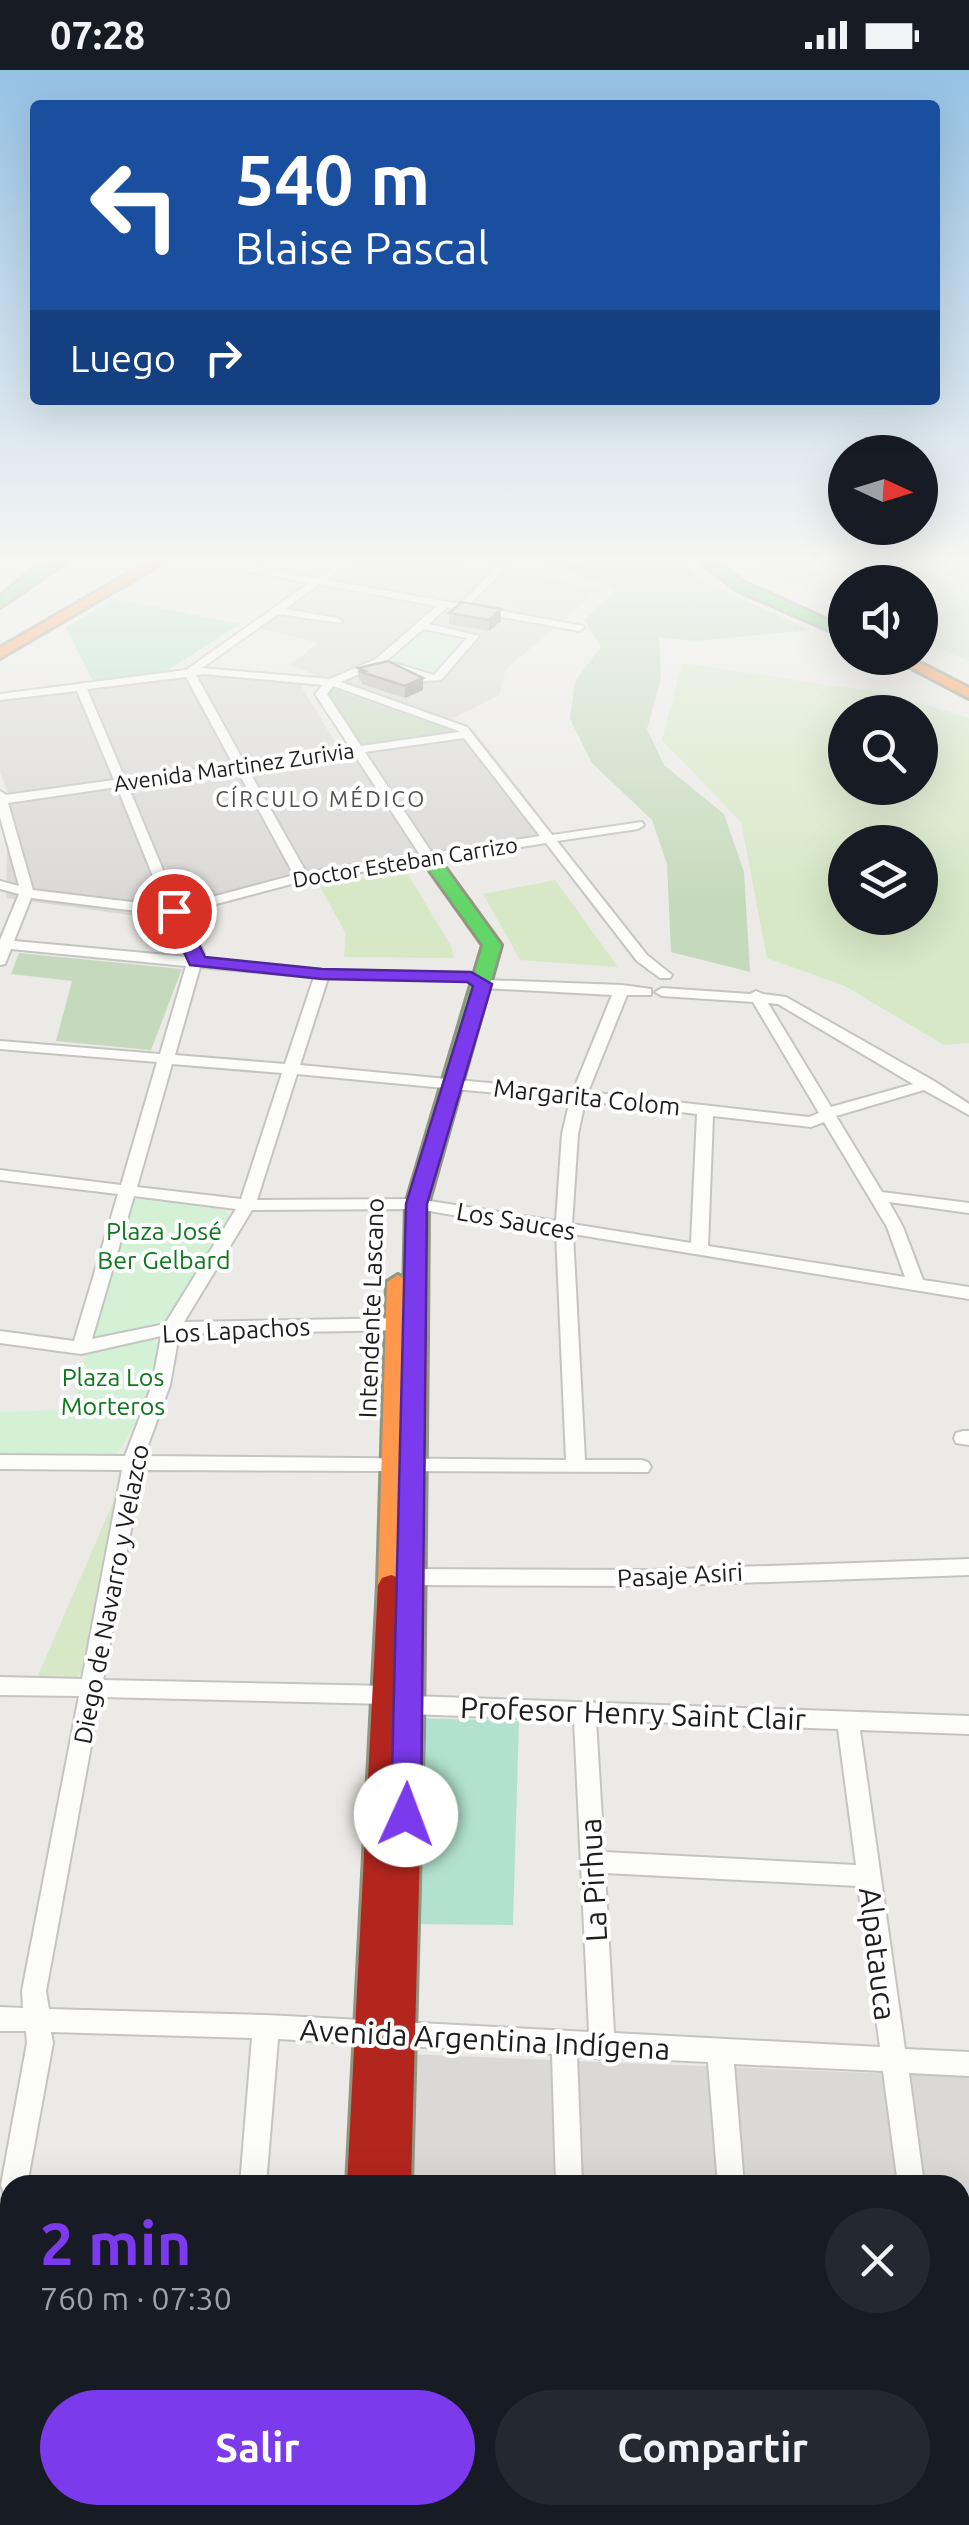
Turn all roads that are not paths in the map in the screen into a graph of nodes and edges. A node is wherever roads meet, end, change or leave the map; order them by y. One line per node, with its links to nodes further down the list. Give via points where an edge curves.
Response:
1 (358, 671): 6 (street)
2 (408, 671): 3 (street, via 432,679)
3 (448, 671)
4 (189, 672): 6 (street); 7 (street); 12 (street)
5 (933, 675): 8 (main road)
6 (331, 682): 10 (street); 11 (street, via 322,700)
7 (80, 687): 9 (street); 13 (street)
8 (969, 694)
9 (0, 697)
10 (468, 734): 11 (street, Avenida Martinez Zurivia); 16 (street)
11 (356, 750): 12 (street, Avenida Martinez Zurivia); 17 (street)
12 (241, 766): 13 (street, Avenida Martinez Zurivia); 18 (street)
13 (121, 782): 14 (street, Avenida Martinez Zurivia); 21 (street)
14 (0, 798): 20 (street)
15 (638, 825): 16 (street, Doctor Esteban Carrizo)
16 (548, 838): 17 (street, Doctor Esteban Carrizo); 27 (street)
17 (428, 858): 18 (street, Doctor Esteban Carrizo); 26 (main road, Intendente Lascano, via 435,883 478,947)
18 (302, 877): 21 (street, Doctor Esteban Carrizo)
19 (0, 885): 20 (street)
20 (26, 890): 21 (street); 22 (street)
21 (174, 911): 24 (street)
22 (3, 945): 23 (street); 24 (street)
23 (0, 961)
24 (197, 962): 25 (street); 31 (street)
25 (322, 974): 26 (street); 32 (street, Diego de Navarro y Velazco)
26 (477, 981): 28 (street); 33 (main road, Intendente Lascano)
27 (655, 982): 28 (street); 29 (street)
28 (622, 989): 35 (street)
29 (756, 995): 34 (street, via 794,1006); 38 (street)
30 (0, 1045): 31 (street, Margarita Colom)
31 (165, 1060): 32 (street, Margarita Colom); 40 (street)
32 (290, 1069): 33 (street, Margarita Colom); 43 (street, Diego de Navarro y Velazco)
33 (446, 1081): 35 (street, Margarita Colom); 42 (main road, Intendente Lascano)
34 (929, 1084): 37 (street); 38 (street, Margarita Colom)
35 (578, 1096): 36 (street, Margarita Colom); 45 (street)
36 (705, 1110): 38 (street, Margarita Colom, via 812,1122); 46 (street)
37 (969, 1110)
38 (828, 1116): 41 (street)
39 (0, 1175): 40 (street, Los Sauces)
40 (126, 1188): 43 (street, Los Sauces); 52 (street)
41 (877, 1196): 44 (street); 47 (street)
42 (408, 1203): 43 (street, Los Sauces); 45 (street, Los Sauces); 49 (main road, Intendente Lascano)
43 (247, 1205): 50 (street, Diego de Navarro y Velazco)
44 (969, 1208)
45 (566, 1230): 46 (street, Los Sauces); 56 (street)
46 (699, 1250): 47 (street, Los Sauces)
47 (916, 1284): 48 (street, Los Sauces)
48 (969, 1293)
49 (406, 1324): 50 (street, Los Lapachos); 55 (main road, Intendente Lascano)
50 (170, 1328): 52 (street, Los Lapachos); 54 (street, Diego de Navarro y Velazco, via 162,1386)
51 (2, 1343): 52 (street, Los Lapachos)
52 (82, 1348)
53 (0, 1462): 54 (street)
54 (134, 1463): 55 (street); 61 (street, Diego de Navarro y Velazco)
55 (403, 1465): 56 (street); 59 (main road, Intendente Lascano)
56 (576, 1466): 57 (street)
57 (642, 1468)
58 (969, 1567): 59 (street, Pasaje Asiri, via 684,1578)
59 (402, 1577): 62 (main road, Intendente Lascano)
60 (0, 1686): 61 (street, Profesor Henry Saint Clair)
61 (90, 1688): 62 (street, Profesor Henry Saint Clair); 69 (street, Diego de Navarro y Velazco, via 34,1990)
62 (400, 1700): 63 (street, Profesor Henry Saint Clair); 71 (main road, Intendente Lascano); 72 (main road, Intendente Lascano)
63 (585, 1713): 64 (street, Profesor Henry Saint Clair); 66 (street, La Pirhua)
64 (848, 1722): 65 (street, Profesor Henry Saint Clair); 67 (street, Alpatauca)
65 (969, 1725)
66 (593, 1862): 67 (street); 74 (street, La Pirhua)
67 (867, 1876): 76 (street, Alpatauca)
68 (0, 2019): 69 (street, Avenida Argentina Indígena)
69 (38, 2019): 70 (street, Avenida Argentina Indígena); 78 (street, Diego de Navarro y Velazco, via 40,2042)
70 (266, 2028): 71 (street, Avenida Argentina Indígena); 79 (street)
71 (370, 2034): 72 (street, Avenida Argentina Indígena); 80 (main road, Intendente Lascano)
72 (398, 2036): 73 (street, Avenida Argentina Indígena); 81 (main road, Intendente Lascano)
73 (564, 2045): 74 (street, Avenida Argentina Indígena); 82 (street)
74 (602, 2046): 75 (street, Avenida Argentina Indígena)
75 (720, 2052): 76 (street, Avenida Argentina Indígena); 83 (street)
76 (890, 2060): 77 (street, Avenida Argentina Indígena); 84 (street, Alpatauca)
77 (969, 2064)
78 (16, 2175)
79 (254, 2175)
80 (364, 2175)
81 (394, 2175)
82 (570, 2175)
83 (730, 2175)
84 (909, 2175)

